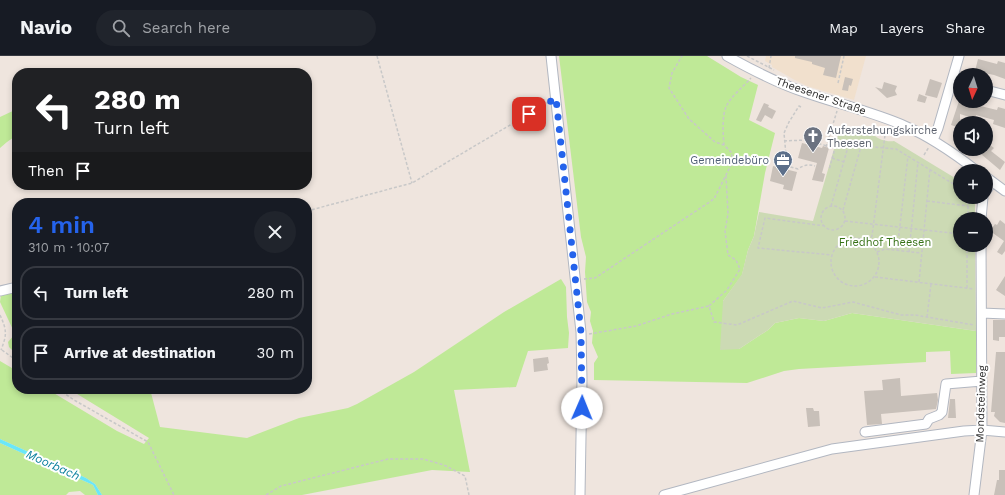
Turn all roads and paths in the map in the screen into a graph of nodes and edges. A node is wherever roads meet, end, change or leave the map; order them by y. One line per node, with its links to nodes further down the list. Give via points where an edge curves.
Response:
1 (376, 56): 34 (path)
2 (551, 56): 15 (street)
3 (682, 56): 22 (path, via 672,73 669,88 689,119 715,142)
4 (727, 56): 9 (street, Theesener Straße)
5 (772, 56): 10 (path)
6 (844, 56): 11 (path)
7 (959, 56): 8 (street)
8 (958, 68)
9 (757, 72): 10 (street, Theesener Straße); 22 (path, via 726,107)
10 (766, 77): 16 (street, Theesener Straße)
11 (838, 83)
12 (953, 89): 19 (street)
13 (993, 92): 14 (street)
14 (1005, 95)
15 (556, 98): 34 (path); 60 (street)
16 (839, 103): 18 (street, Theesener Straße); 23 (path)
17 (801, 107): 20 (path, via 799,106 786,127)
18 (890, 120): 19 (street, Theesener Straße); 24 (path)
19 (933, 140): 29 (street, Theesener Straße)
20 (784, 141): 23 (path, via 804,140); 30 (path, via 787,166 798,169 806,165)
21 (862, 143): 24 (path); 27 (path, via 850,140); 42 (path)
22 (724, 144): 33 (path, via 732,152 734,161)
23 (826, 147): 26 (path, via 835,148)
24 (883, 148): 25 (path, via 896,149); 45 (path)
25 (908, 156): 28 (path); 47 (path)
26 (832, 158): 27 (path); 32 (path)
27 (844, 162): 39 (path)
28 (918, 162): 31 (path); 48 (path)
29 (967, 164)
30 (815, 166)
31 (930, 169): 36 (path); 38 (path)
32 (829, 170)
33 (726, 174): 60 (path, via 714,198 595,278); 67 (path, via 728,214 725,231 728,255 736,260 740,269 727,290)
34 (412, 183): 41 (path)
35 (993, 183): 37 (street)
36 (953, 184)
37 (1005, 191)
38 (927, 201): 40 (path); 49 (path)
39 (831, 206): 42 (path); 46 (path, via 823,213 822,221)
40 (968, 206): 43 (path)
41 (312, 210)
42 (843, 210): 44 (path)
43 (968, 212)
44 (845, 221): 45 (path); 46 (path, via 837,229)
45 (874, 224): 47 (path); 51 (path)
46 (825, 226): 58 (path, via 765,218 758,248)
47 (900, 227): 48 (path); 52 (path)
48 (911, 229): 49 (path); 54 (path)
49 (924, 230): 50 (path); 57 (path)
50 (953, 233)
51 (869, 242): 53 (path); 58 (path, via 850,238 839,244)
52 (897, 250): 53 (path, via 885,249); 54 (path)
53 (877, 252): 59 (path, via 880,264)
54 (909, 252): 57 (path)
55 (968, 252): 64 (path)
56 (981, 252): 65 (street, Mondsteinweg)
57 (922, 254): 61 (path)
58 (832, 255): 59 (path, via 832,271 843,284 859,287)
59 (875, 277): 61 (path)
60 (576, 282): 73 (street)
61 (919, 282): 62 (path)
62 (931, 284): 64 (path); 71 (path)
63 (12, 288): 66 (street)
64 (967, 288): 65 (path)
65 (982, 290): 68 (street, Mondsteinweg)
66 (0, 291)
67 (709, 306): 71 (path, via 714,322 736,325 793,301 822,308 853,302 901,315); 73 (path, via 672,314 636,326)
68 (982, 313): 69 (street); 72 (street, Mondsteinweg)
69 (1005, 314)
70 (0, 315): 74 (path, via 6,328 5,340)
71 (927, 317): 72 (path)
72 (982, 327): 76 (street, Mondsteinweg)
73 (581, 335): 86 (street)
74 (0, 350): 75 (path)
75 (12, 358)
76 (982, 380): 78 (street, via 946,384 942,412 929,419); 79 (street, Mondsteinweg)
77 (65, 394): 83 (path, via 148,442)
78 (926, 424): 81 (street); 82 (street, via 870,431)
79 (982, 430): 80 (street); 81 (street); 88 (street, Mondsteinweg)
80 (1005, 432)
81 (928, 436): 82 (street)
82 (876, 443): 87 (street, via 832,449)
83 (174, 495)
84 (266, 495): 85 (path, via 280,486 388,459 423,459 444,465 465,476)
85 (469, 495)
86 (580, 495)
87 (664, 495)
88 (974, 495)

